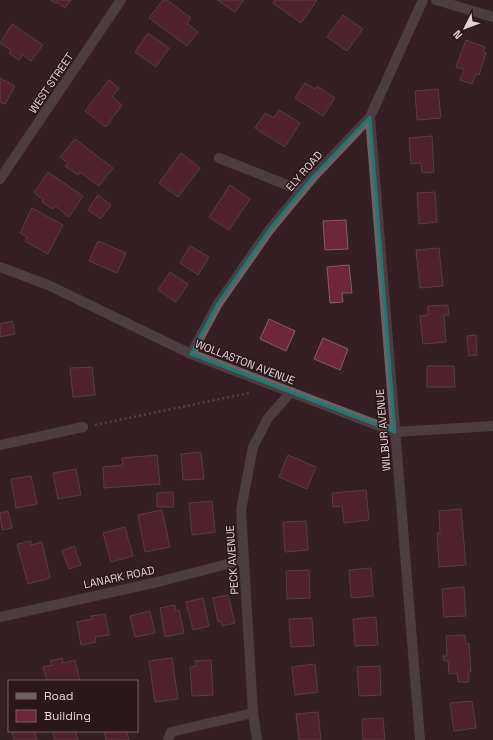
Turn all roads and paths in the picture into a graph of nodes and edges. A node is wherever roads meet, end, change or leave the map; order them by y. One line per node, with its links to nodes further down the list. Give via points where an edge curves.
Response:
1 (121, 0): 7 (street, WEST STREET)
2 (423, 0): 5 (street, ELY ROAD)
3 (436, 0): 4 (street)
4 (493, 17)
5 (370, 117): 8 (street, ELY ROAD); 15 (street, WILBUR AVENUE)
6 (219, 158): 8 (street)
7 (0, 179)
8 (302, 191): 10 (street, ELY ROAD, via 270,229 216,305)
9 (0, 267): 10 (street, WOLLASTON AVENUE, via 48,285)
10 (191, 354): 11 (street, WOLLASTON AVENUE)
11 (277, 387): 12 (street, WOLLASTON AVENUE); 14 (path)
12 (291, 392): 15 (street, WOLLASTON AVENUE); 17 (street, PECK AVENUE, via 268,418 253,447 241,510)
13 (493, 426): 15 (street, WOLLASTON AVENUE)
14 (83, 427): 16 (street)
15 (395, 432): 22 (street, WILBUR AVENUE)
16 (0, 445)
17 (243, 560): 18 (street, LANARK ROAD); 19 (street, PECK AVENUE)
18 (0, 617)
19 (253, 713): 20 (street, via 171,732); 21 (street, PECK AVENUE)
20 (168, 740)
21 (257, 740)
22 (420, 740)

